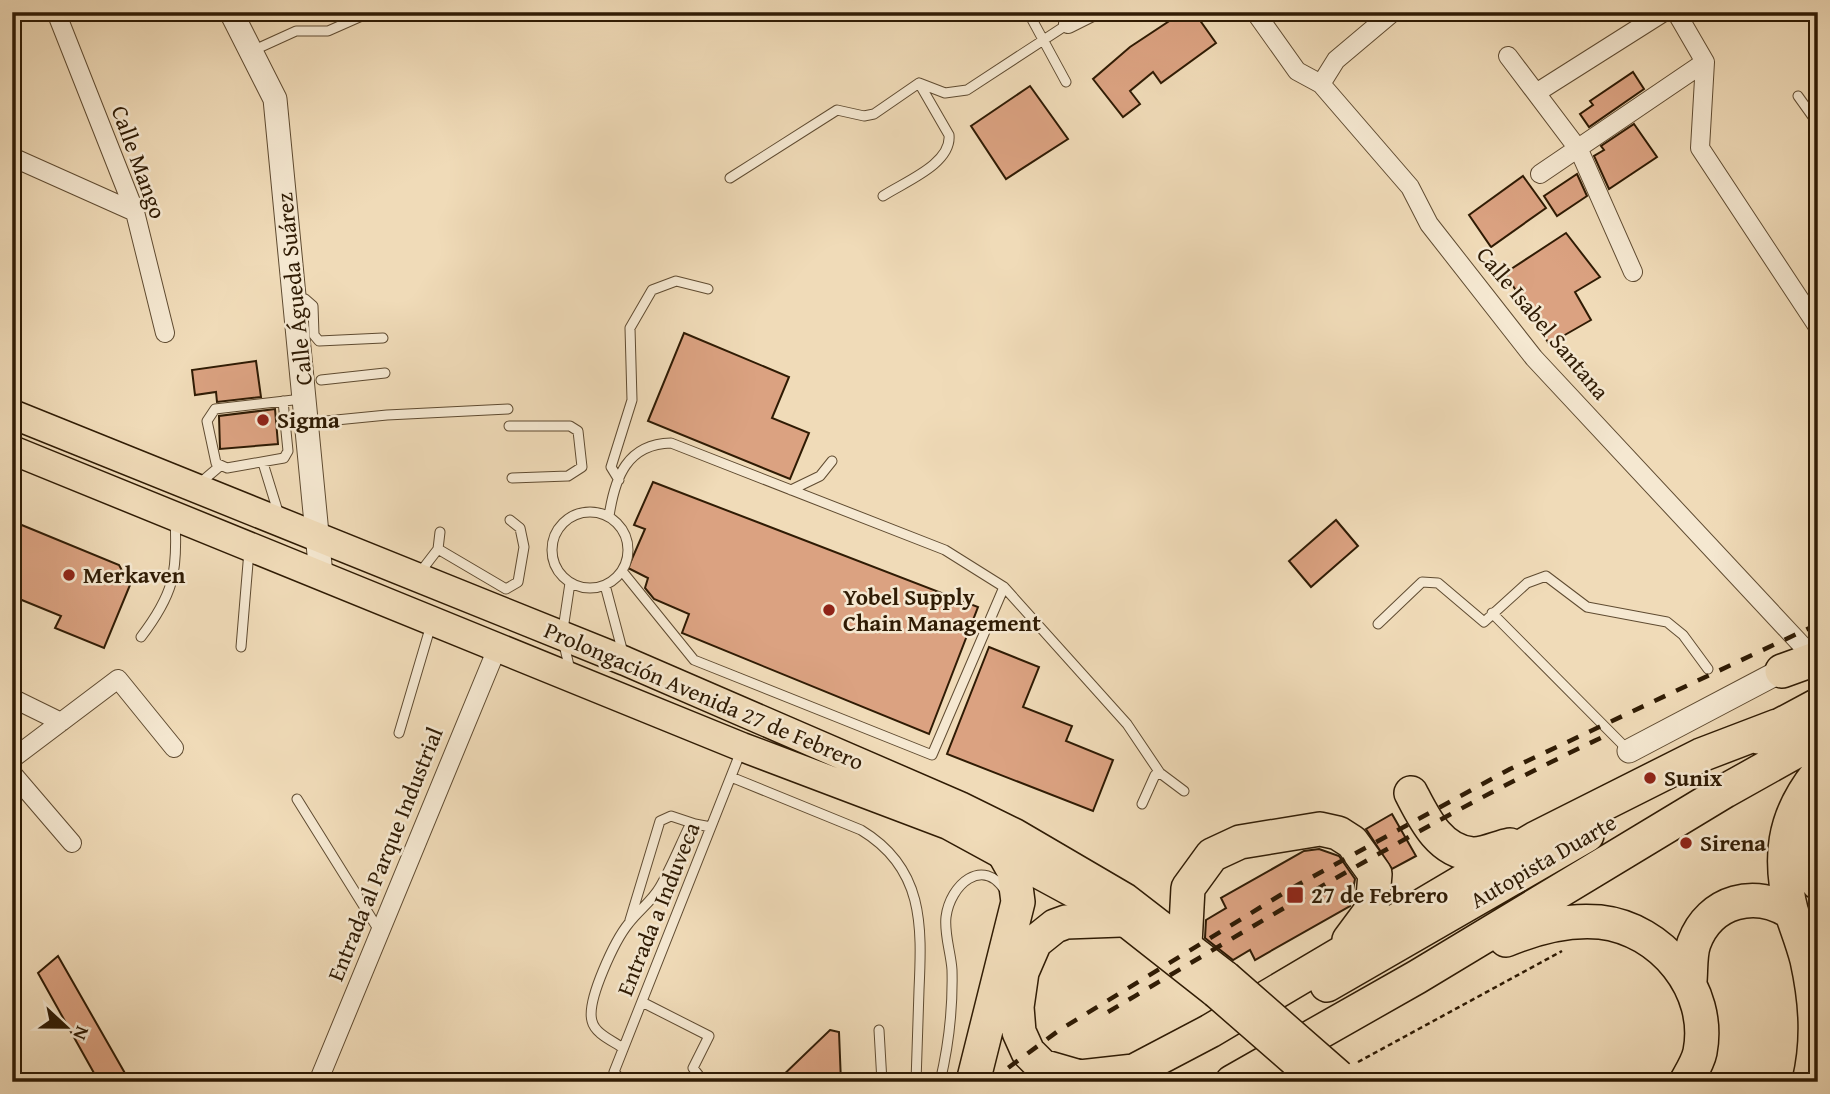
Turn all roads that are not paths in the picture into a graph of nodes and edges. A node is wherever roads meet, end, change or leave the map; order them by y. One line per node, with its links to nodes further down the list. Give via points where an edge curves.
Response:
1 (56, 12): 26 (street, Calle Mango)
2 (231, 12): 12 (street, Calle Águeda Suárez)
3 (371, 12): 12 (lane, via 328,31 296,30)
4 (1028, 12): 11 (lane)
5 (1092, 12): 10 (street)
6 (1255, 12): 17 (street, Calle Isabel Santana, via 1297,71)
7 (1393, 12): 17 (street, via 1336,60)
8 (1664, 12): 18 (street)
9 (1676, 12): 14 (street)
10 (1068, 24): 11 (lane)
11 (1042, 41): 15 (lane); 16 (lane, via 967,90 945,93)
12 (250, 52): 29 (street, Calle Águeda Suárez, via 275,99)
13 (1508, 56): 18 (street)
14 (1705, 62): 21 (street); 30 (street, via 1700,148)
15 (1066, 82)
16 (919, 83): 24 (lane, via 874,114 837,110); 25 (lane, via 950,144 941,159)
17 (1321, 84): 69 (street, Calle Isabel Santana, via 1410,187 1429,224 1534,358)
18 (1536, 93): 21 (street)
19 (1798, 96): 20 (lane)
20 (1818, 124)
21 (1579, 150): 23 (street); 27 (street)
22 (12, 157): 26 (street)
23 (1540, 174)
24 (730, 178)
25 (883, 196)
26 (135, 212): 31 (street, Calle Mango)
27 (1633, 272)
28 (708, 289): 45 (lane, via 676,281 652,290 630,328 632,400 611,467)
29 (295, 299): 32 (lane, via 305,299 313,306 314,335 319,341); 35 (street, Calle Águeda Suárez)
30 (1818, 327)
31 (164, 333)
32 (383, 338)
33 (385, 373): 34 (lane)
34 (321, 380)
35 (294, 400): 42 (lane, via 287,455); 43 (lane, via 220,407 210,413 207,421 214,459); 53 (street, Calle Águeda Suárez)
36 (508, 409): 38 (lane)
37 (12, 414): 46 (main road, Prolongación Avenida 27 de Febrero)
38 (326, 421)
39 (509, 426): 44 (lane, via 570,426 578,431 582,467 568,476)
40 (12, 450): 48 (main road, Prolongación Avenida 27 de Febrero)
41 (832, 461): 47 (lane, via 820,476)
42 (263, 463): 43 (lane); 50 (lane)
43 (220, 466): 46 (lane)
44 (512, 478)
45 (619, 480): 47 (lane, via 635,452 652,443 671,443); 49 (lane)
46 (196, 487): 50 (main road, Prolongación Avenida 27 de Febrero)
47 (791, 490): 61 (lane, via 944,550)
48 (175, 516): 54 (main road, Prolongación Avenida 27 de Febrero); 66 (lane, via 173,583 163,608)
49 (609, 516): 56 (lane, via 625,534 627,559); 59 (lane, via 582,512 559,527 552,553 556,567)
50 (281, 520): 53 (main road, Prolongación Avenida 27 de Febrero)
51 (510, 520): 55 (lane, via 520,528 524,547 518,582 506,589)
52 (440, 532): 55 (lane)
53 (318, 535): 57 (street, Calle Águeda Suárez); 58 (main road, Prolongación Avenida 27 de Febrero)
54 (249, 546): 57 (main road, Prolongación Avenida 27 de Febrero); 68 (lane)
55 (438, 549): 58 (lane)
56 (622, 571): 60 (lane); 61 (lane, via 694,660 932,755)
57 (321, 575): 63 (main road, Prolongación Avenida 27 de Febrero)
58 (417, 576): 65 (main road, Prolongación Avenida 27 de Febrero)
59 (570, 583): 60 (lane, via 587,588); 65 (lane)
60 (604, 585): 70 (lane)
61 (1004, 587): 87 (lane, via 1127,724)
62 (1492, 613): 64 (lane, via 1483,622 1429,580); 71 (lane, via 1527,583 1546,576 1587,607 1667,622); 83 (lane)
63 (432, 620): 67 (main road, Prolongación Avenida 27 de Febrero); 79 (lane)
64 (1378, 624)
65 (562, 636): 70 (main road, Prolongación Avenida 27 de Febrero); 73 (lane)
66 (141, 637)
67 (498, 646): 73 (main road, Prolongación Avenida 27 de Febrero); 105 (street, Entrada al Parque Industrial)
68 (241, 647)
69 (1815, 654): 72 (highway)
70 (625, 662): 78 (main road, Prolongación Avenida 27 de Febrero)
71 (1708, 669)
72 (1782, 671): 83 (street)
73 (572, 678): 81 (main road, Prolongación Avenida 27 de Febrero)
74 (12, 698): 76 (street)
75 (1818, 705): 77 (highway, Autopista Duarte)
76 (61, 722): 82 (street, via 118,679); 84 (street)
77 (1777, 726): 97 (highway, via 1701,755); 114 (highway, Autopista Duarte)
78 (788, 731): 85 (main road); 107 (main road, Prolongación Avenida 27 de Febrero, via 1015,833 1126,898)
79 (399, 733)
80 (1818, 739): 108 (highway, Autopista Duarte)
81 (742, 747): 85 (main road, Prolongación Avenida 27 de Febrero); 89 (lane, Entrada a Induveca)
82 (174, 748)
83 (1629, 751)
84 (12, 759)
85 (778, 759): 99 (main road, Prolongación Avenida 27 de Febrero, via 948,825)
86 (12, 773): 98 (street)
87 (1160, 773): 91 (lane); 94 (lane)
88 (1818, 773): 101 (highway, via 1792,813 1783,848)
89 (731, 777): 96 (lane, Entrada a Induveca); 120 (lane, via 861,830 879,840 895,858 914,894 922,932)
90 (1818, 790): 100 (highway, via 1809,835)
91 (1184, 792)
92 (1411, 793): 97 (highway, via 1429,826 1443,842 1460,850 1472,854)
93 (297, 799): 105 (lane)
94 (1142, 804)
95 (695, 824): 96 (lane); 104 (lane, via 688,829 660,888); 104 (lane, via 671,816 660,821)
96 (711, 827): 110 (lane, Entrada a Induveca)
97 (1536, 838): 106 (highway)
98 (72, 843)
99 (1005, 855): 102 (highway, via 1018,886); 103 (main road, Prolongación Avenida 27 de Febrero)
100 (1818, 883)
101 (1792, 913): 109 (highway, via 1776,902 1757,899 1717,911 1692,946); 125 (highway, via 1813,992 1815,1056)
102 (1015, 916): 121 (lane, via 1001,884 987,876 974,875 960,883 951,898 946,918 952,967 951,1033); 122 (highway)
103 (1122, 920): 107 (main road, Prolongación Avenida 27 de Febrero); 114 (highway, via 1066,922 1044,933 1029,953 1017,1007 1019,1032 1028,1052 1042,1066 1080,1077)
104 (629, 922): 112 (lane, via 591,1003 595,1029)
105 (380, 932): 116 (street, Entrada al Parque Industrial)
106 (1340, 951): 107 (highway, via 1372,909 1375,874 1352,842 1320,829 1240,842 1212,855 1188,888); 114 (highway)
107 (1206, 970): 113 (main road, Prolongación Avenida 27 de Febrero, bridge)
108 (1416, 977): 109 (highway, via 1531,930 1602,922 1643,936); 123 (highway, Autopista Duarte)
109 (1690, 981): 124 (highway, via 1697,1000 1699,1053)
110 (642, 1002): 112 (lane, Entrada a Induveca); 118 (lane, via 709,1035 693,1068)
111 (879, 1030): 119 (lane)
112 (623, 1048): 117 (lane, Entrada a Induveca, via 614,1072)
113 (1341, 1076)
114 (1136, 1078)
115 (311, 1082): 116 (street)
116 (318, 1082)
117 (623, 1082)
118 (704, 1082)
119 (881, 1082)
120 (916, 1082)
121 (940, 1082)
122 (973, 1082)
123 (1232, 1082)
124 (1686, 1082)
125 (1809, 1082)

